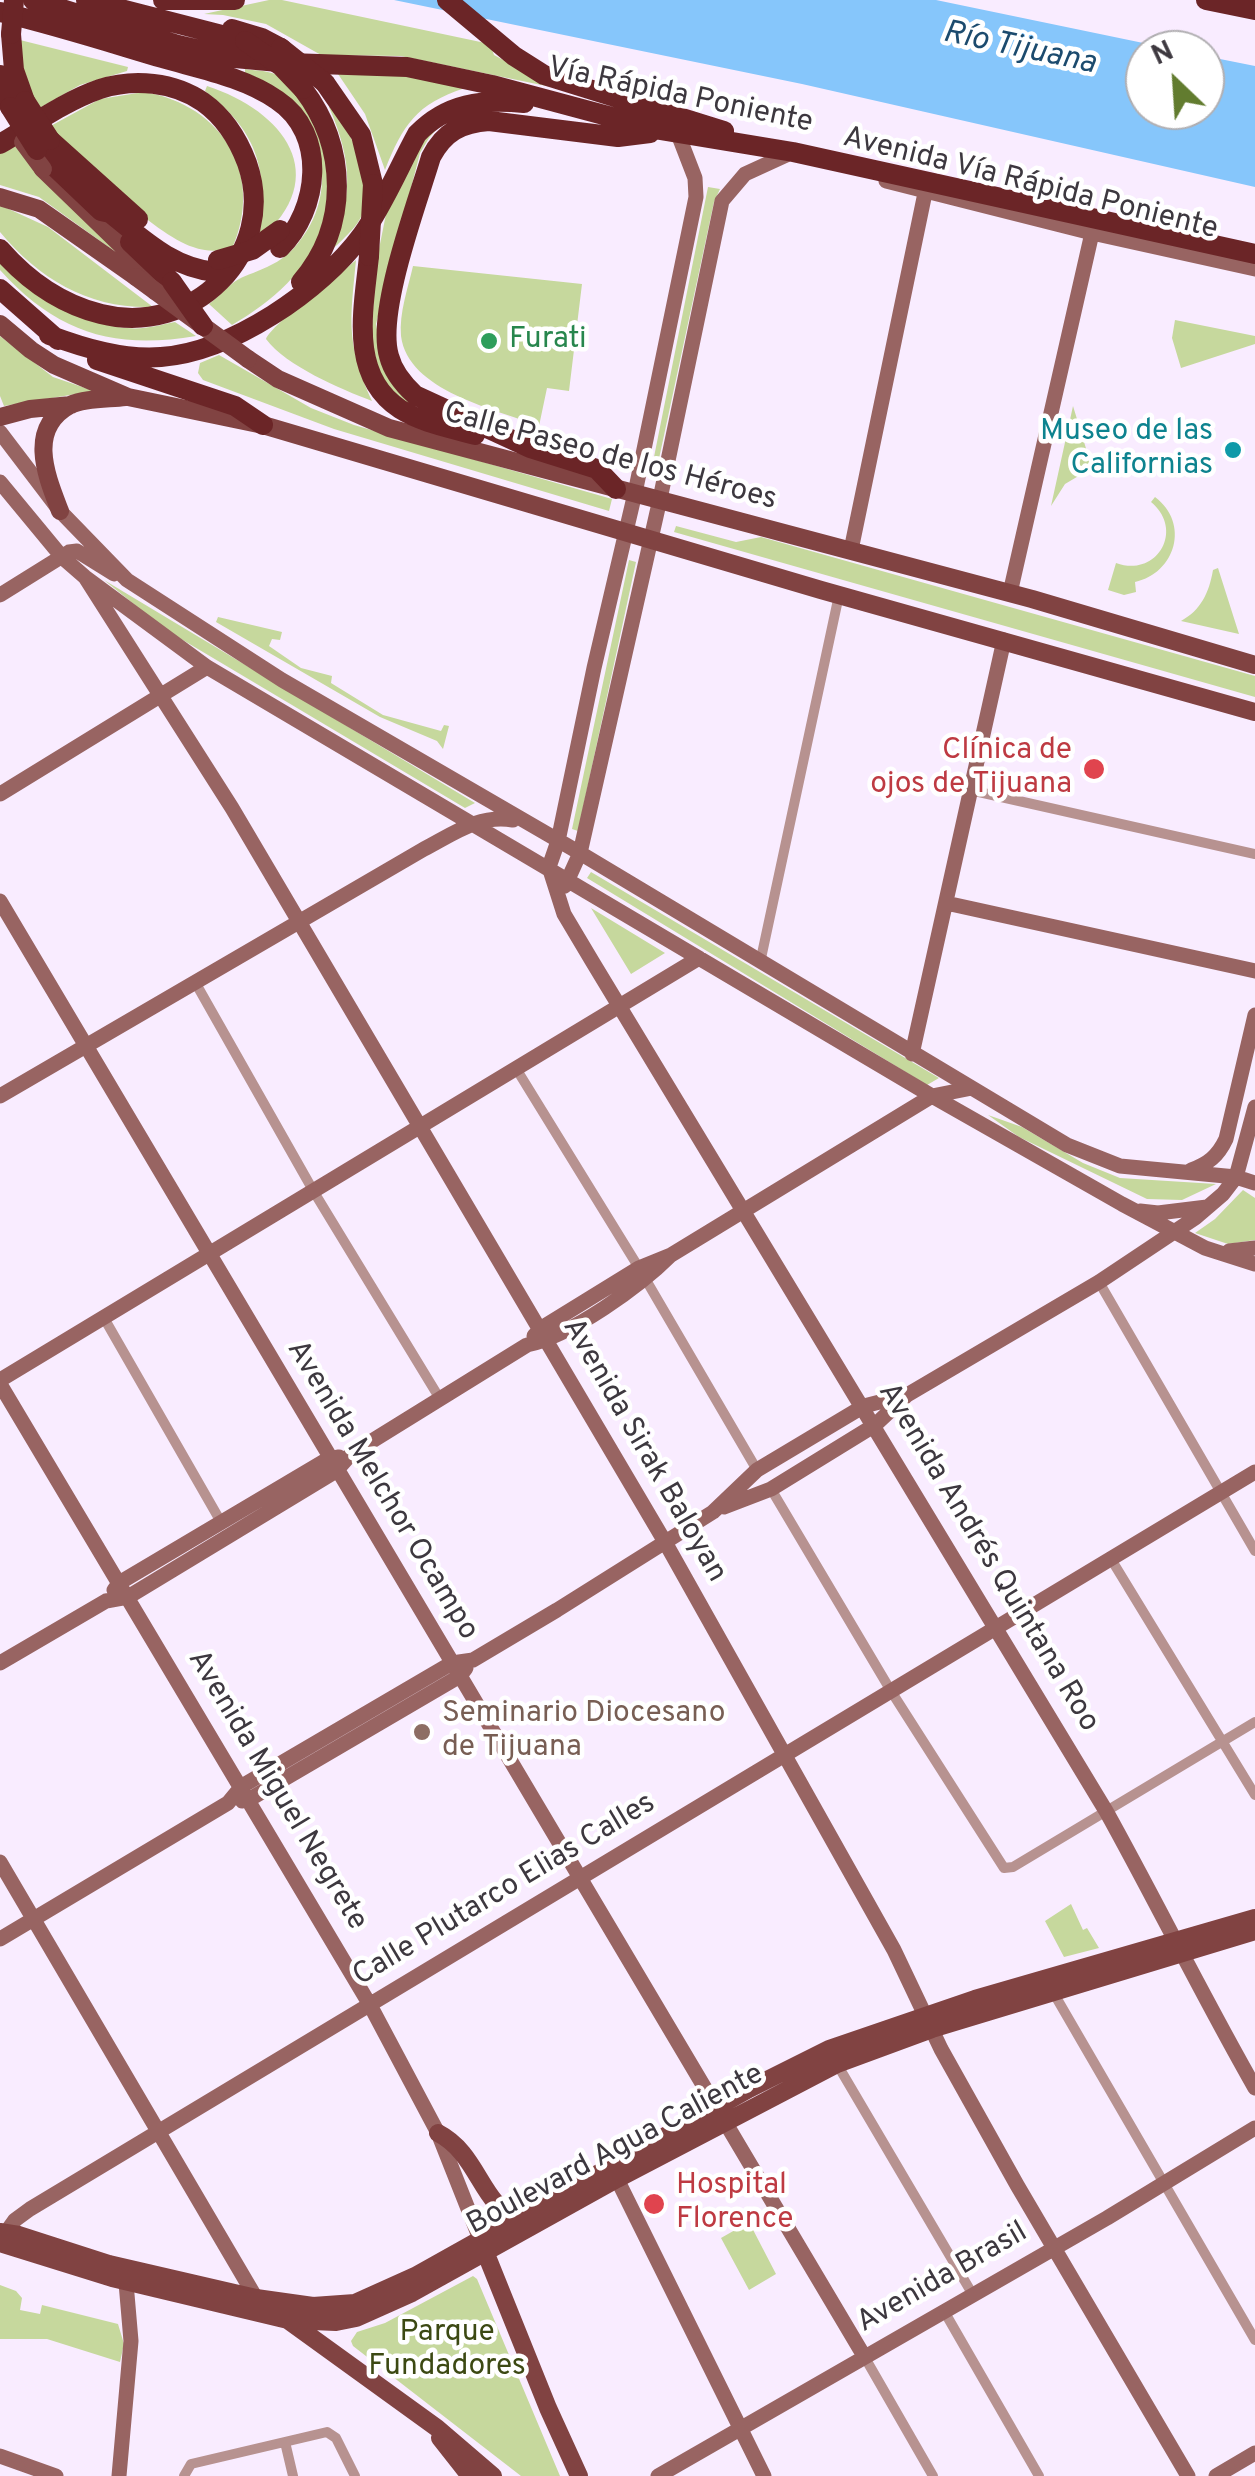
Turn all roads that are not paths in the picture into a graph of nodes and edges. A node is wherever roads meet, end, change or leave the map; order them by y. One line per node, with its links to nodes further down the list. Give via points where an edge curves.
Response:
1 (14, 0): 12 (highway, bridge)
2 (86, 0): 11 (highway)
3 (163, 0): 7 (highway)
4 (236, 0): 7 (highway)
5 (447, 0): 18 (highway, via 544,75)
6 (1206, 0): 9 (highway)
7 (199, 2)
8 (32, 10): 10 (highway); 15 (highway, Vía Rápida Poniente, via 153,44 289,64 407,67); 25 (highway, via 282,102 314,169 304,216)
9 (1254, 10)
10 (0, 12)
11 (190, 24): 32 (highway, bridge, via 245,41 281,66 322,118 334,154 332,230 318,260); 41 (highway, bridge, via 245,32 281,48 325,83 350,115 372,184 363,347 387,398 421,419)
12 (6, 29): 14 (highway, via 14,70); 25 (highway, via 257,100 290,131 302,166 297,202)
13 (0, 75): 14 (highway)
14 (10, 102): 19 (highway, bridge); 19 (main road, bridge, via 24,145)
15 (566, 107): 16 (highway, Vía Rápida Poniente); 32 (highway, via 477,102 430,120 361,236)
16 (669, 132): 18 (highway, Vía Rápida Poniente); 41 (highway, via 618,136 472,122 448,133 431,157 388,310 389,358 414,395); 43 (street, via 695,178 696,197)
17 (0, 144): 26 (highway, via 100,89 156,84 192,95 222,119 243,152 254,194 251,229 235,266 198,300 165,315 125,318 76,306 32,281)
18 (793, 152): 20 (street, Avenida Vía Rápida Poniente); 24 (highway, Vía Rápida Poniente); 44 (street, via 745,174 722,201)
19 (43, 153): 22 (highway); 28 (highway, via 168,244); 30 (main road)
20 (926, 194): 23 (street, Avenida Vía Rápida Poniente); 48 (street)
21 (0, 197): 30 (main road, bridge, via 39,209 136,277)
22 (101, 211): 28 (highway, via 182,266); 30 (highway)
23 (1092, 233): 29 (street, Avenida Vía Rápida Poniente); 52 (street)
24 (1178, 238): 27 (highway, Vía Rápida Poniente); 29 (highway)
25 (280, 239): 28 (highway, via 246,267)
26 (0, 249)
27 (1255, 254)
28 (217, 266)
29 (1255, 267)
30 (163, 287): 34 (highway, bridge)
31 (0, 288): 35 (highway)
32 (274, 314): 35 (highway, via 210,346 159,357 109,353)
33 (0, 324): 36 (main road, Calle Paseo de los Héroes, via 54,365)
34 (203, 326): 43 (main road, Calle Paseo de los Héroes, bridge, via 278,380 389,428)
35 (48, 334): 39 (highway, via 77,353 235,406)
36 (128, 397): 37 (main road); 39 (main road, Calle Paseo de los Héroes)
37 (71, 404): 38 (main road); 45 (main road, via 55,419 42,449)
38 (0, 417)
39 (264, 425): 46 (main road, Calle Paseo de los Héroes)
40 (0, 432): 45 (street)
41 (530, 448): 43 (highway, via 597,470)
42 (0, 482): 49 (street)
43 (626, 491): 44 (main road, Calle Paseo de los Héroes); 46 (street)
44 (660, 499): 47 (street); 48 (main road, Calle Paseo de los Héroes)
45 (60, 511): 51 (street)
46 (626, 531): 47 (main road, Calle Paseo de los Héroes); 64 (street)
47 (650, 538): 54 (main road, Calle Paseo de los Héroes); 65 (street)
48 (851, 550): 52 (main road, Calle Paseo de los Héroes)
49 (62, 557): 50 (street); 51 (street, via 77,551); 53 (street)
50 (85, 577): 57 (street); 58 (street, Avenida Sirak Baloyan)
51 (127, 580): 63 (street)
52 (1010, 593): 56 (main road, Calle Paseo de los Héroes)
53 (0, 595)
54 (839, 595): 55 (main road, Calle Paseo de los Héroes); 74 (street)
55 (1004, 640): 59 (main road, Calle Paseo de los Héroes); 60 (street)
56 (1255, 665)
57 (207, 667): 58 (street); 62 (street)
58 (160, 698): 61 (street); 72 (street, Avenida Sirak Baloyan)
59 (1255, 712)
60 (970, 790): 66 (street); 71 (street)
61 (0, 794)
62 (474, 822): 63 (street); 67 (street); 72 (street)
63 (522, 822): 64 (street)
64 (558, 841): 65 (street); 67 (street)
65 (580, 853): 68 (street); 74 (street)
66 (1255, 854)
67 (549, 866): 68 (street); 69 (street, Avenida Andrés Quintana Roo)
68 (569, 878): 69 (street); 73 (street)
69 (558, 898): 77 (street, Avenida Andrés Quintana Roo)
70 (0, 900): 79 (street, Avenida Melchor Ocampo)
71 (946, 903): 75 (street); 80 (street)
72 (298, 922): 76 (street); 86 (street, Avenida Sirak Baloyan)
73 (698, 958): 77 (street); 84 (street)
74 (760, 963): 80 (street)
75 (1255, 971)
76 (195, 982): 79 (street); 90 (street)
77 (620, 1006): 81 (street); 92 (street, Avenida Andrés Quintana Roo)
78 (1255, 1016): 87 (street, via 1226,1139 1208,1163)
79 (86, 1046): 83 (street); 97 (street, Avenida Melchor Ocampo)
80 (912, 1054): 82 (street)
81 (516, 1070): 86 (street); 99 (street)
82 (972, 1088): 84 (street); 87 (street, via 1102,1161)
83 (0, 1096)
84 (932, 1096): 92 (street); 93 (street)
85 (1255, 1107): 88 (street)
86 (420, 1128): 90 (street); 102 (street, Avenida Sirak Baloyan)
87 (1187, 1171): 88 (street)
88 (1236, 1177): 89 (street); 91 (street)
89 (1255, 1183)
90 (314, 1192): 97 (street); 105 (street)
91 (1210, 1206): 93 (street); 94 (street)
92 (744, 1208): 99 (street); 106 (street, Avenida Andrés Quintana Roo)
93 (1136, 1211): 94 (street)
94 (1173, 1233): 95 (street); 100 (street)
95 (1205, 1248): 96 (street); 98 (street)
96 (1255, 1248)
97 (209, 1253): 101 (street); 108 (street, Avenida Melchor Ocampo)
98 (1255, 1264)
99 (642, 1274): 102 (street); 109 (street)
100 (1099, 1282): 104 (street); 112 (street)
101 (104, 1318): 103 (street); 114 (street)
102 (543, 1335): 105 (street); 115 (street, Avenida Sirak Baloyan)
103 (0, 1382): 118 (street, Avenida Miguel Negrete)
104 (907, 1394): 106 (street); 107 (street)
105 (440, 1399): 108 (street)
106 (864, 1406): 107 (street, Avenida Andrés Quintana Roo); 109 (street)
107 (875, 1425): 111 (street); 119 (street, Avenida Andrés Quintana Roo)
108 (332, 1465): 114 (street); 118 (street); 121 (street, Avenida Melchor Ocampo)
109 (758, 1470): 113 (street)
110 (1255, 1472): 112 (street, Calle Plutarco Elias Calles)
111 (770, 1489): 113 (street); 122 (street)
112 (1221, 1493): 116 (street); 117 (street, Calle Plutarco Elias Calles)
113 (713, 1512): 115 (street)
114 (222, 1522): 118 (street)
115 (666, 1542): 121 (street); 125 (street, Avenida Sirak Baloyan)
116 (1255, 1550)
117 (1111, 1560): 119 (street, Calle Plutarco Elias Calles); 124 (street)
118 (123, 1590): 120 (street); 126 (street, Avenida Miguel Negrete)
119 (997, 1628): 122 (street, Calle Plutarco Elias Calles); 128 (street, Avenida Andrés Quintana Roo)
120 (0, 1663)
121 (456, 1670): 126 (street); 130 (street, Avenida Melchor Ocampo)
122 (891, 1691): 125 (street, Calle Plutarco Elias Calles); 128 (street, via 1004,1868)
123 (1255, 1722): 124 (street)
124 (1223, 1742): 127 (street); 128 (street)
125 (786, 1754): 130 (street, Calle Plutarco Elias Calles); 138 (street, Avenida Sirak Baloyan)
126 (246, 1792): 132 (street); 137 (street, Avenida Miguel Negrete)
127 (1255, 1795)
128 (1106, 1811): 135 (street, Avenida Andrés Quintana Roo)
129 (0, 1862): 132 (street)
130 (580, 1878): 137 (street, Calle Plutarco Elias Calles); 141 (street, Avenida Melchor Ocampo)
131 (1255, 1918): 135 (main road, Boulevard Agua Caliente)
132 (33, 1919): 134 (street); 143 (street)
133 (1255, 1931): 135 (main road, Boulevard Agua Caliente)
134 (0, 1939)
135 (1176, 1947): 136 (main road, Boulevard Agua Caliente); 138 (main road, Boulevard Agua Caliente); 140 (street, Avenida Andrés Quintana Roo)
136 (1052, 1991): 138 (main road, Boulevard Agua Caliente); 146 (street)
137 (370, 2005): 143 (street, Calle Plutarco Elias Calles); 144 (street, Avenida Miguel Negrete)
138 (929, 2022): 139 (main road, Boulevard Agua Caliente); 141 (main road, Boulevard Agua Caliente, via 829,2049); 150 (street, Avenida Sirak Baloyan)
139 (837, 2064): 141 (main road, Boulevard Agua Caliente); 152 (street)
140 (1255, 2088)
141 (721, 2115): 145 (main road, Boulevard Agua Caliente); 147 (main road, Boulevard Agua Caliente); 157 (street, Avenida Melchor Ocampo)
142 (1255, 2128): 146 (street, Avenida Brasil)
143 (158, 2132): 148 (street, Calle Plutarco Elias Calles, via 30,2209); 153 (street)
144 (438, 2132): 147 (main road, via 464,2152 502,2211); 149 (street, Avenida Miguel Negrete)
145 (617, 2179): 149 (main road, Boulevard Agua Caliente); 159 (street)
146 (1163, 2183): 150 (street, Avenida Brasil); 156 (street)
147 (518, 2218): 149 (main road, Boulevard Agua Caliente)
148 (1, 2238): 151 (main road, Boulevard Agua Caliente)
149 (482, 2246): 153 (main road, Boulevard Agua Caliente, via 355,2303 313,2306); 155 (main road, Boulevard Agua Caliente, via 412,2293 356,2318); 171 (main road)
150 (1052, 2248): 152 (street, Avenida Brasil); 175 (street, Avenida Sirak Baloyan)
151 (126, 2274): 153 (main road, Boulevard Agua Caliente); 155 (main road, Boulevard Agua Caliente); 166 (street, via 131,2341)
152 (972, 2294): 154 (street, Avenida Brasil)
153 (256, 2298): 155 (main road)
154 (944, 2311): 157 (street, Avenida Brasil); 174 (street)
155 (288, 2320): 158 (main road)
156 (1255, 2340)
157 (864, 2356): 159 (street, Avenida Brasil); 173 (street)
158 (436, 2428): 169 (main road); 170 (main road)
159 (739, 2429): 164 (street, Avenida Brasil); 172 (street)
160 (285, 2442): 163 (street, via 191,2464); 167 (street); 168 (street, via 332,2434)
161 (1255, 2453): 176 (street)
162 (0, 2456): 165 (street)
163 (184, 2474)
164 (667, 2474)
165 (56, 2476)
166 (119, 2476)
167 (293, 2476)
168 (355, 2476)
169 (470, 2476)
170 (493, 2476)
171 (579, 2476)
172 (764, 2476)
173 (933, 2476)
174 (1039, 2476)
175 (1188, 2476)
176 (1216, 2476)

